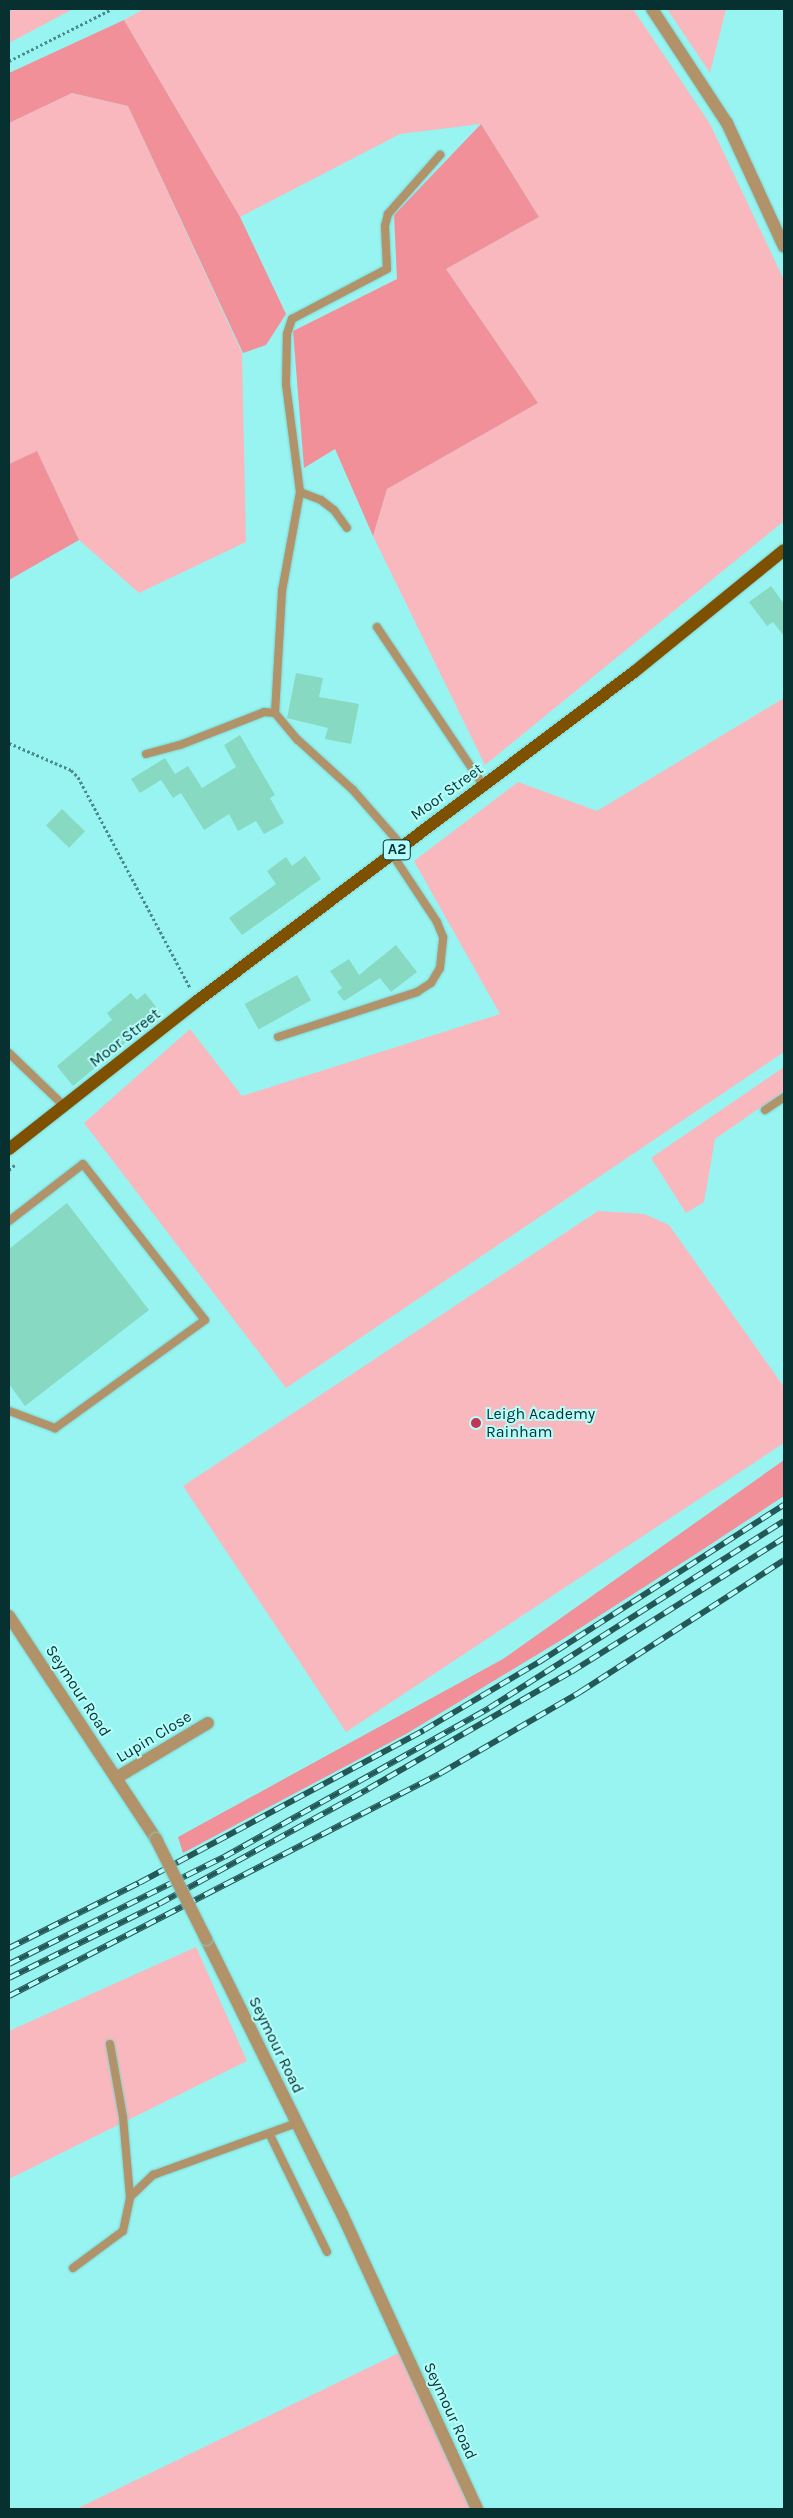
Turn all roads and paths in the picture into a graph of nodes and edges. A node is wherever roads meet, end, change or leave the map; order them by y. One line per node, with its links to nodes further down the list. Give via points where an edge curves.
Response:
1 (112, 9): 3 (path)
2 (652, 9): 5 (street, via 727,124)
3 (9, 61)
4 (440, 155): 6 (lane, via 388,214 385,226 387,269 292,319 288,334 286,384)
5 (784, 246)
6 (300, 492): 7 (lane, via 321,500 334,510); 10 (lane, via 282,591)
7 (347, 528)
8 (784, 550): 13 (main road, Moor Street / A2, via 634,672)
9 (377, 627): 13 (lane)
10 (275, 713): 12 (lane, via 264,712 180,745); 14 (lane, via 298,740 353,790)
11 (9, 743): 15 (path, via 70,770 78,777)
12 (146, 754)
13 (484, 786): 14 (main road, Moor Street / A2)
14 (397, 850): 15 (main road, Moor Street / A2); 16 (lane, via 443,937 440,968 431,983 417,992)
15 (197, 1001): 19 (main road, Moor Street / A2)
16 (278, 1037)
17 (9, 1053): 19 (lane)
18 (784, 1097): 20 (lane)
19 (64, 1106): 21 (main road, Moor Street / A2)
20 (765, 1110)
21 (9, 1149)
22 (9, 1221): 23 (lane, via 84,1164 204,1320 55,1428)
23 (9, 1411)
24 (9, 1616): 26 (street, Seymour Road)
25 (208, 1723): 26 (street, Lupin Close)
26 (116, 1778): 28 (street, Seymour Road, bridge, via 156,1839)
27 (110, 2044): 30 (lane, via 123,2117)
28 (297, 2123): 29 (lane); 33 (street, Seymour Road)
29 (270, 2135): 30 (lane, via 153,2175); 31 (lane)
30 (130, 2197): 32 (lane, via 123,2231)
31 (326, 2252)
32 (73, 2268)
33 (477, 2509)

